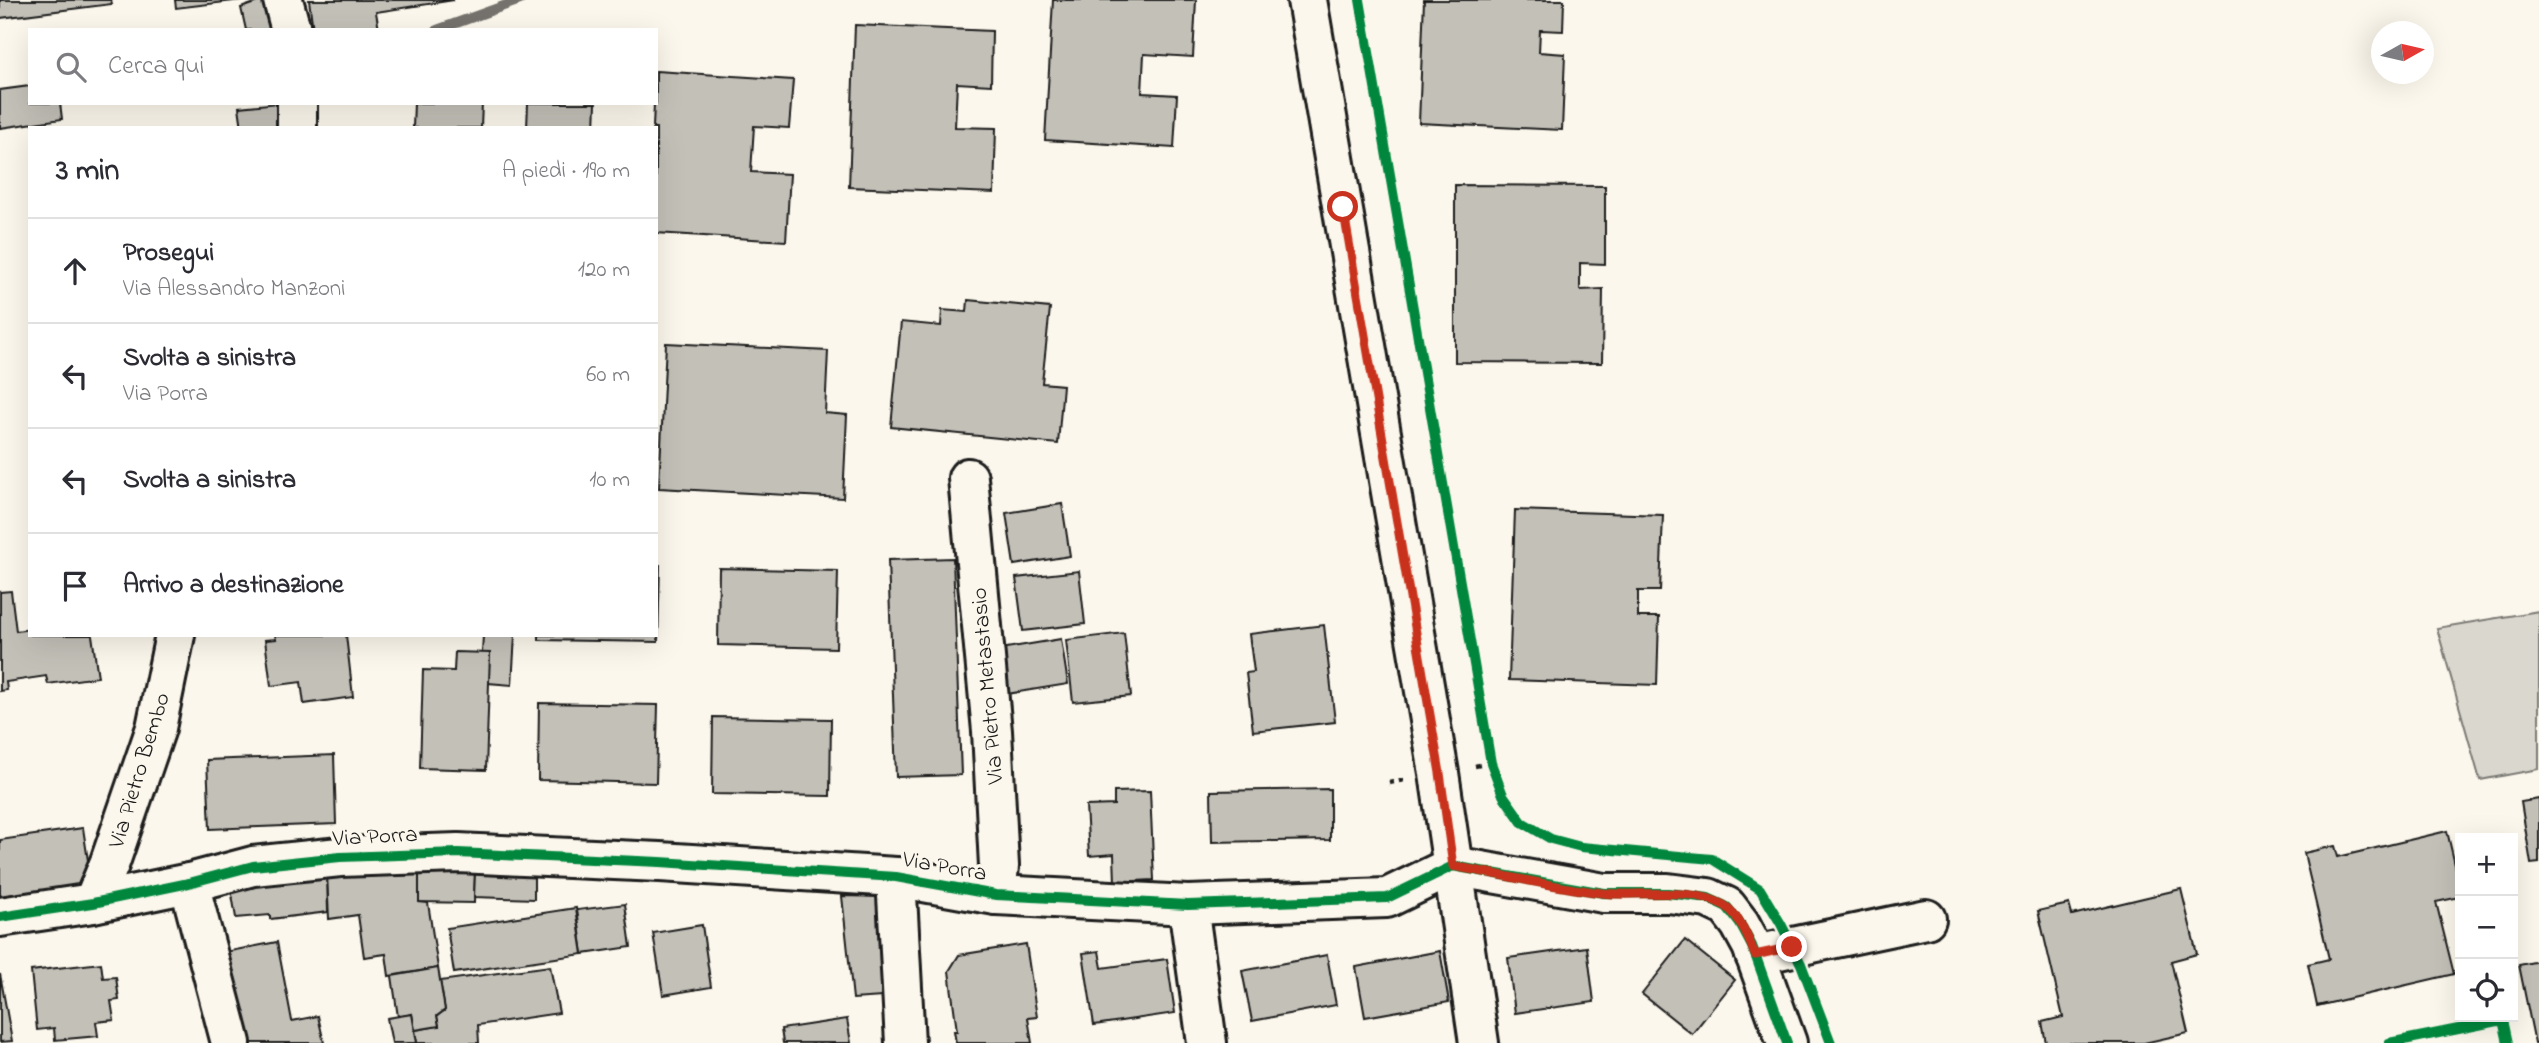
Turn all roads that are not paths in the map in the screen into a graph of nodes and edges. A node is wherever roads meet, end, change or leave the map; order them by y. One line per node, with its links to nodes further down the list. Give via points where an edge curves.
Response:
1 (284, 0): 3 (street)
2 (1307, 0): 8 (street)
3 (291, 28)
4 (297, 105): 5 (street)
5 (297, 126)
6 (968, 478): 11 (street, Via Pietro Metastasio, via 992,731 999,866)
7 (175, 637): 12 (street, Via Pietro Bembo, via 156,728)
8 (1453, 866): 13 (street, Via Porra, via 1387,898); 16 (street, via 1604,893 1708,898 1727,907 1741,924); 20 (street)
9 (896, 877): 10 (street, Via Porra, via 458,853 340,856 265,864); 11 (street, Via Porra); 18 (street)
10 (189, 883): 12 (street, Via Porra); 17 (street)
11 (996, 895): 13 (street, Via Porra)
12 (93, 903): 14 (street, Via Porra)
13 (1188, 905): 19 (street)
14 (0, 917)
15 (1926, 919): 16 (street)
16 (1755, 955): 21 (street)
17 (231, 1043)
18 (905, 1043)
19 (1207, 1043)
20 (1479, 1043)
21 (1787, 1043)

